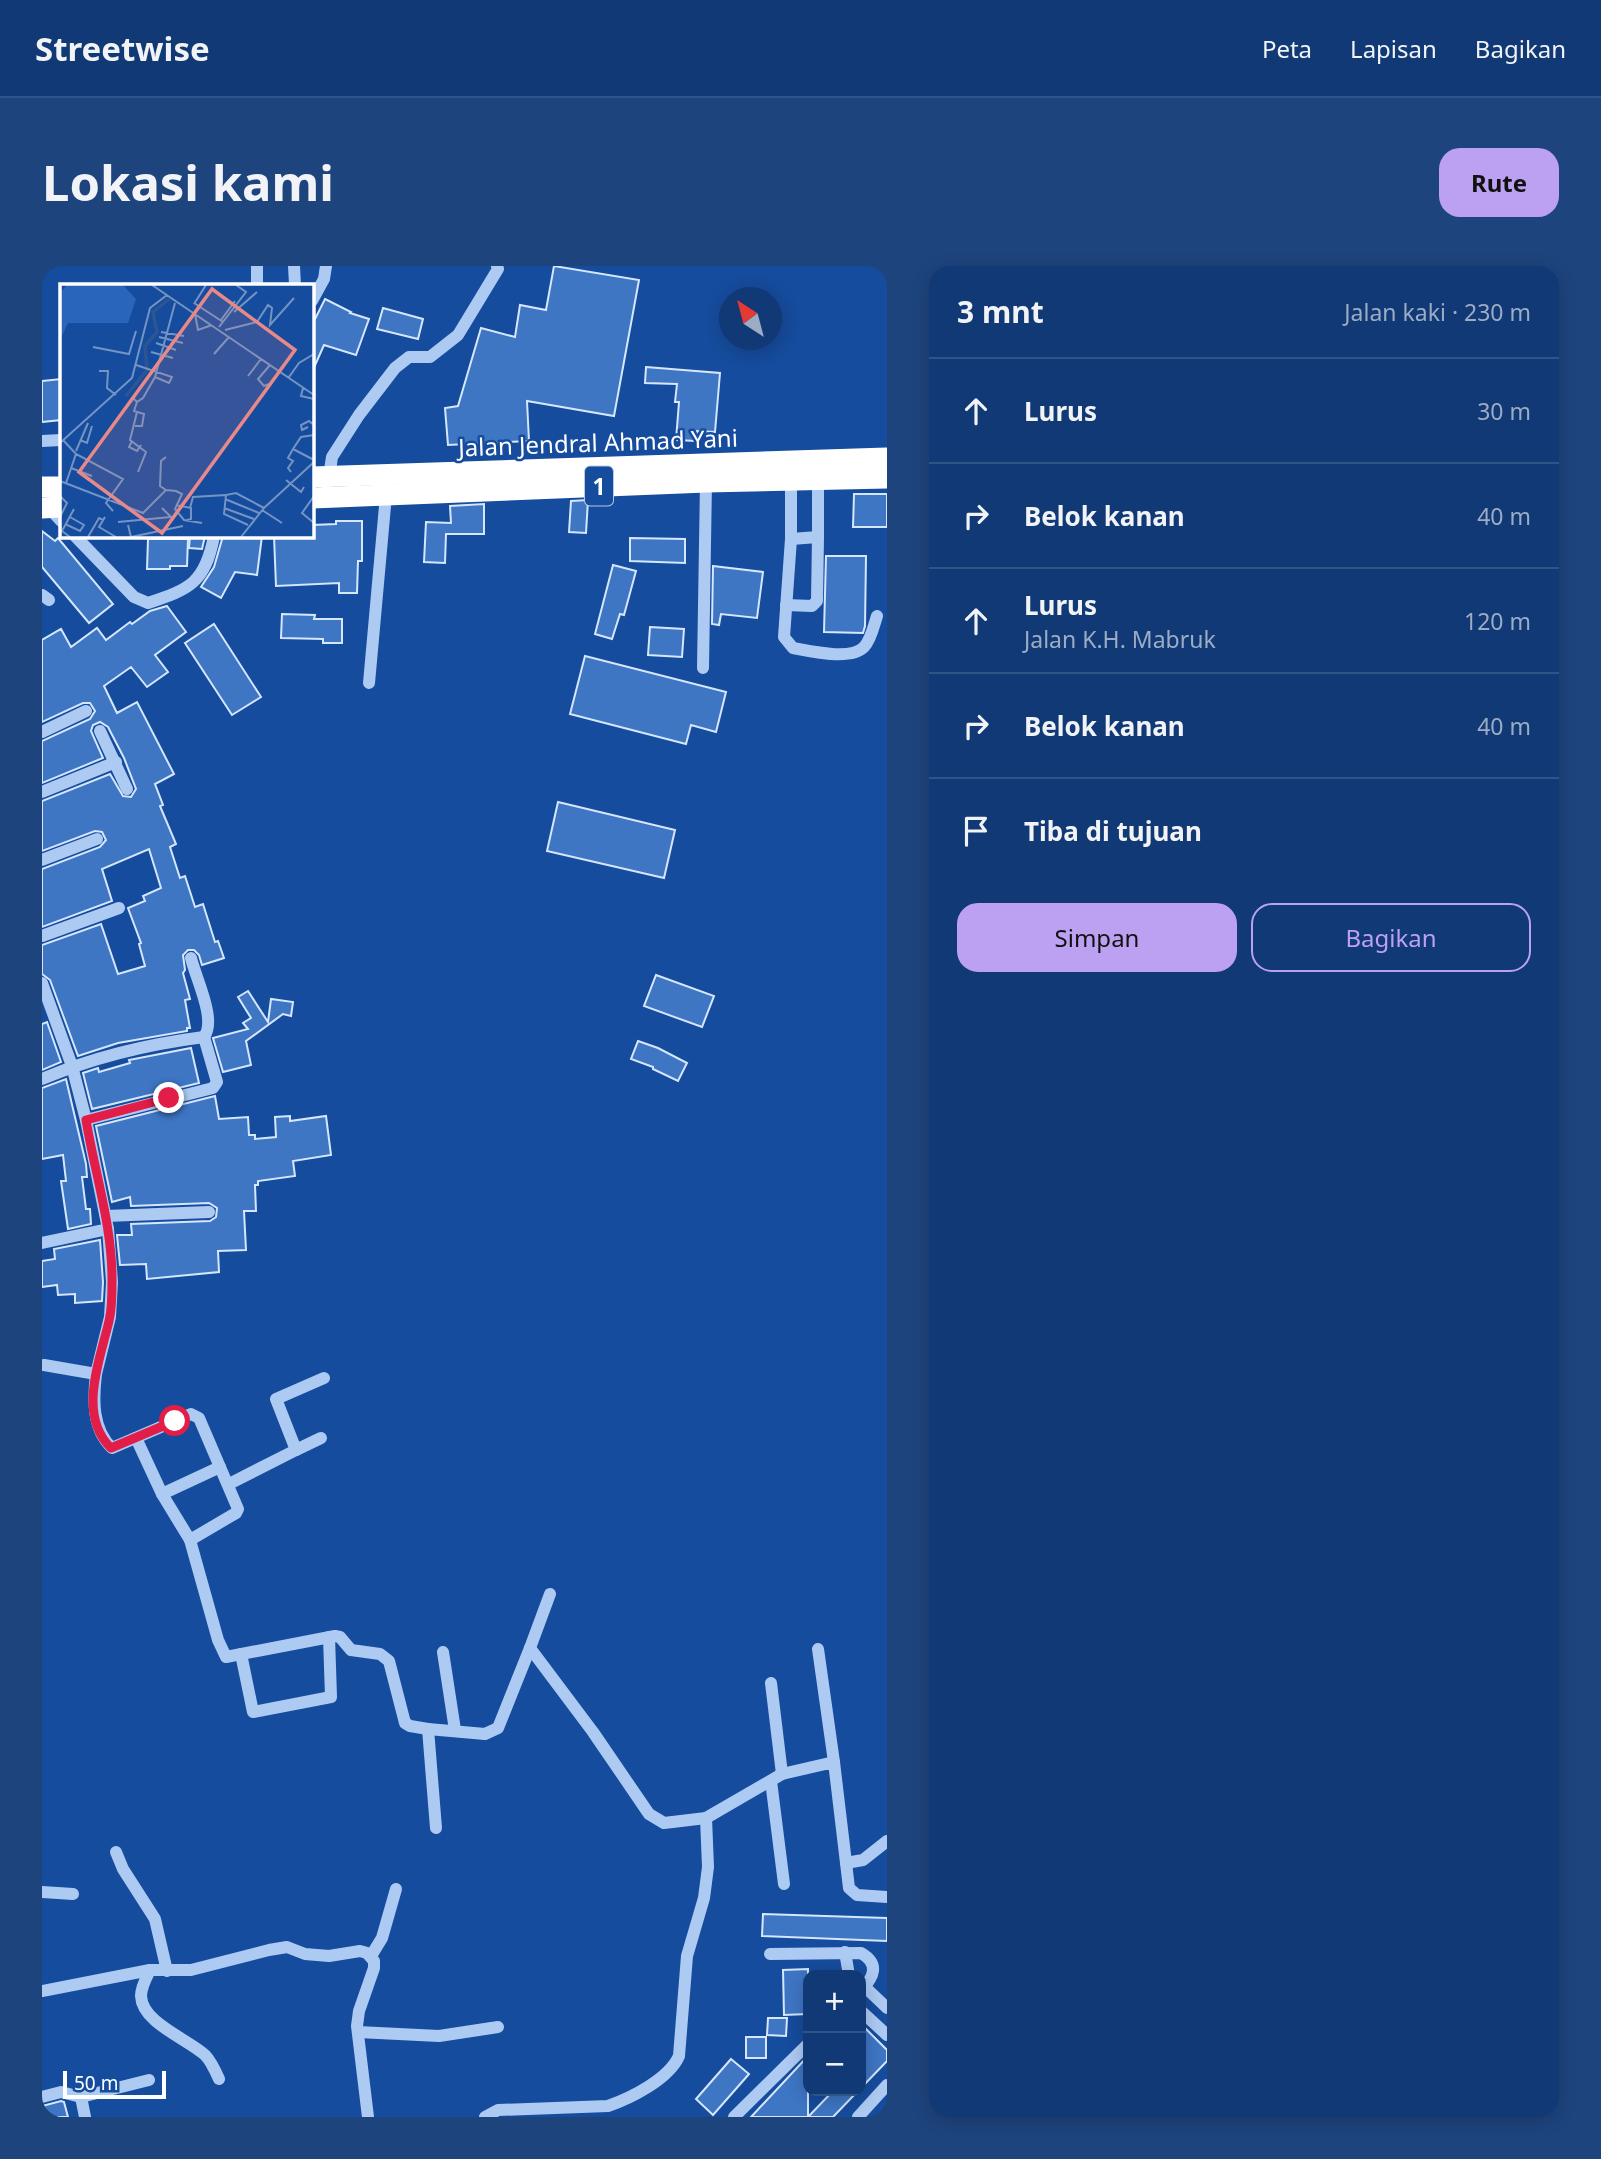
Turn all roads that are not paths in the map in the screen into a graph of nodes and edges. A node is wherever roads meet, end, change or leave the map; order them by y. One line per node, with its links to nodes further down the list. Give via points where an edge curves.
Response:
1 (257, 266): 5 (street)
2 (294, 266): 6 (street)
3 (326, 266): 7 (street)
4 (499, 267): 11 (street, via 458,335 430,357 409,357 395,368)
5 (257, 284)
6 (295, 284)
7 (313, 299)
8 (60, 440): 9 (street)
9 (42, 441)
10 (887, 458): 11 (highway, Jalan Jendral Ahmad Yani / 1)
11 (320, 477)
12 (887, 478): 13 (highway, Jalan Jendral Ahmad Yani / 1)
13 (818, 479): 14 (highway, Jalan Jendral Ahmad Yani / 1); 22 (street)
14 (791, 480): 15 (highway, Jalan Jendral Ahmad Yani / 1); 23 (street)
15 (706, 482): 18 (highway, Jalan Jendral Ahmad Yani / 1); 26 (street)
16 (42, 487): 17 (highway)
17 (60, 487)
18 (386, 495): 19 (highway, Jalan Jendral Ahmad Yani / 1); 27 (street)
19 (313, 498)
20 (76, 537): 21 (street, via 134,597 148,603 194,583)
21 (214, 537)
22 (818, 537): 23 (street); 24 (street, via 817,601 812,606)
23 (791, 540): 24 (street)
24 (786, 605): 25 (street, via 784,637 793,648 827,654 855,653 866,646)
25 (877, 616)
26 (703, 668)
27 (369, 683)
28 (86, 711): 30 (street)
29 (100, 731): 31 (street)
30 (42, 732)
31 (116, 762): 32 (street); 33 (street)
32 (127, 789)
33 (42, 792)
34 (97, 839): 35 (street)
35 (42, 860)
36 (119, 908): 37 (street)
37 (42, 936)
38 (191, 958): 41 (street, via 210,1021)
39 (42, 983): 40 (street)
40 (48, 1017): 42 (street)
41 (204, 1037): 42 (street, via 164,1042); 44 (street, via 217,1073 216,1086)
42 (72, 1066): 43 (street); 44 (street)
43 (42, 1079)
44 (86, 1120): 46 (street)
45 (209, 1212): 46 (street)
46 (107, 1223): 47 (street); 49 (street, via 110,1317)
47 (42, 1243)
48 (44, 1365): 49 (street)
49 (96, 1374): 51 (street, via 94,1404 104,1441 111,1448)
50 (324, 1378): 53 (street, via 276,1399)
51 (136, 1438): 54 (street, via 195,1415); 56 (street)
52 (321, 1438): 53 (street)
53 (296, 1450): 55 (street)
54 (220, 1466): 55 (street); 56 (street)
55 (229, 1484): 57 (street, via 237,1511)
56 (162, 1494): 57 (street)
57 (190, 1540): 63 (street, via 221,1650 226,1657)
58 (550, 1594): 60 (street)
59 (329, 1637): 63 (street); 63 (street, via 331,1697 318,1700 253,1712); 65 (street, via 341,1637 351,1650 380,1654 389,1661 405,1723)
60 (530, 1648): 66 (street, via 498,1728 485,1734); 70 (street, via 649,1814 664,1823)
61 (818, 1649): 67 (street)
62 (443, 1652): 66 (street)
63 (241, 1654)
64 (771, 1682): 68 (street)
65 (428, 1729): 66 (street); 71 (street)
66 (455, 1730)
67 (834, 1762): 68 (street); 74 (street)
68 (782, 1773): 69 (street)
69 (771, 1781): 70 (street); 75 (street)
70 (706, 1818): 102 (street, via 708,1867 687,1956 679,2056 674,2067 608,2106 498,2110)
71 (436, 1828)
72 (887, 1841): 74 (street, via 863,1860)
73 (116, 1852): 85 (street, via 155,1919)
74 (846, 1863): 79 (street, via 852,1893)
75 (784, 1884)
76 (396, 1889): 82 (street, via 382,1938)
77 (42, 1892): 78 (street)
78 (73, 1894)
79 (887, 1897)
80 (845, 1952): 81 (street); 84 (street); 86 (street, via 860,1954 874,1964)
81 (770, 1954)
82 (371, 1956): 85 (street, via 360,1951 318,1956 287,1947 191,1970); 92 (street, via 374,1968 359,2011)
83 (150, 1970): 85 (street); 87 (street); 95 (street, via 141,1992 146,2009 207,2057)
84 (848, 1970)
85 (167, 1971)
86 (866, 1982)
87 (42, 1991)
88 (866, 1991): 89 (street)
89 (887, 2008)
90 (866, 2016): 93 (street)
91 (498, 2027): 92 (street, via 439,2036)
92 (358, 2032): 101 (street)
93 (887, 2035)
94 (803, 2049): 103 (street)
95 (219, 2078)
96 (149, 2080): 98 (street)
97 (887, 2085): 104 (street)
98 (81, 2096): 99 (street, via 61,2092); 100 (street)
99 (42, 2097)
100 (85, 2117)
101 (368, 2117)
102 (485, 2117)
103 (734, 2117)
104 (858, 2117)

